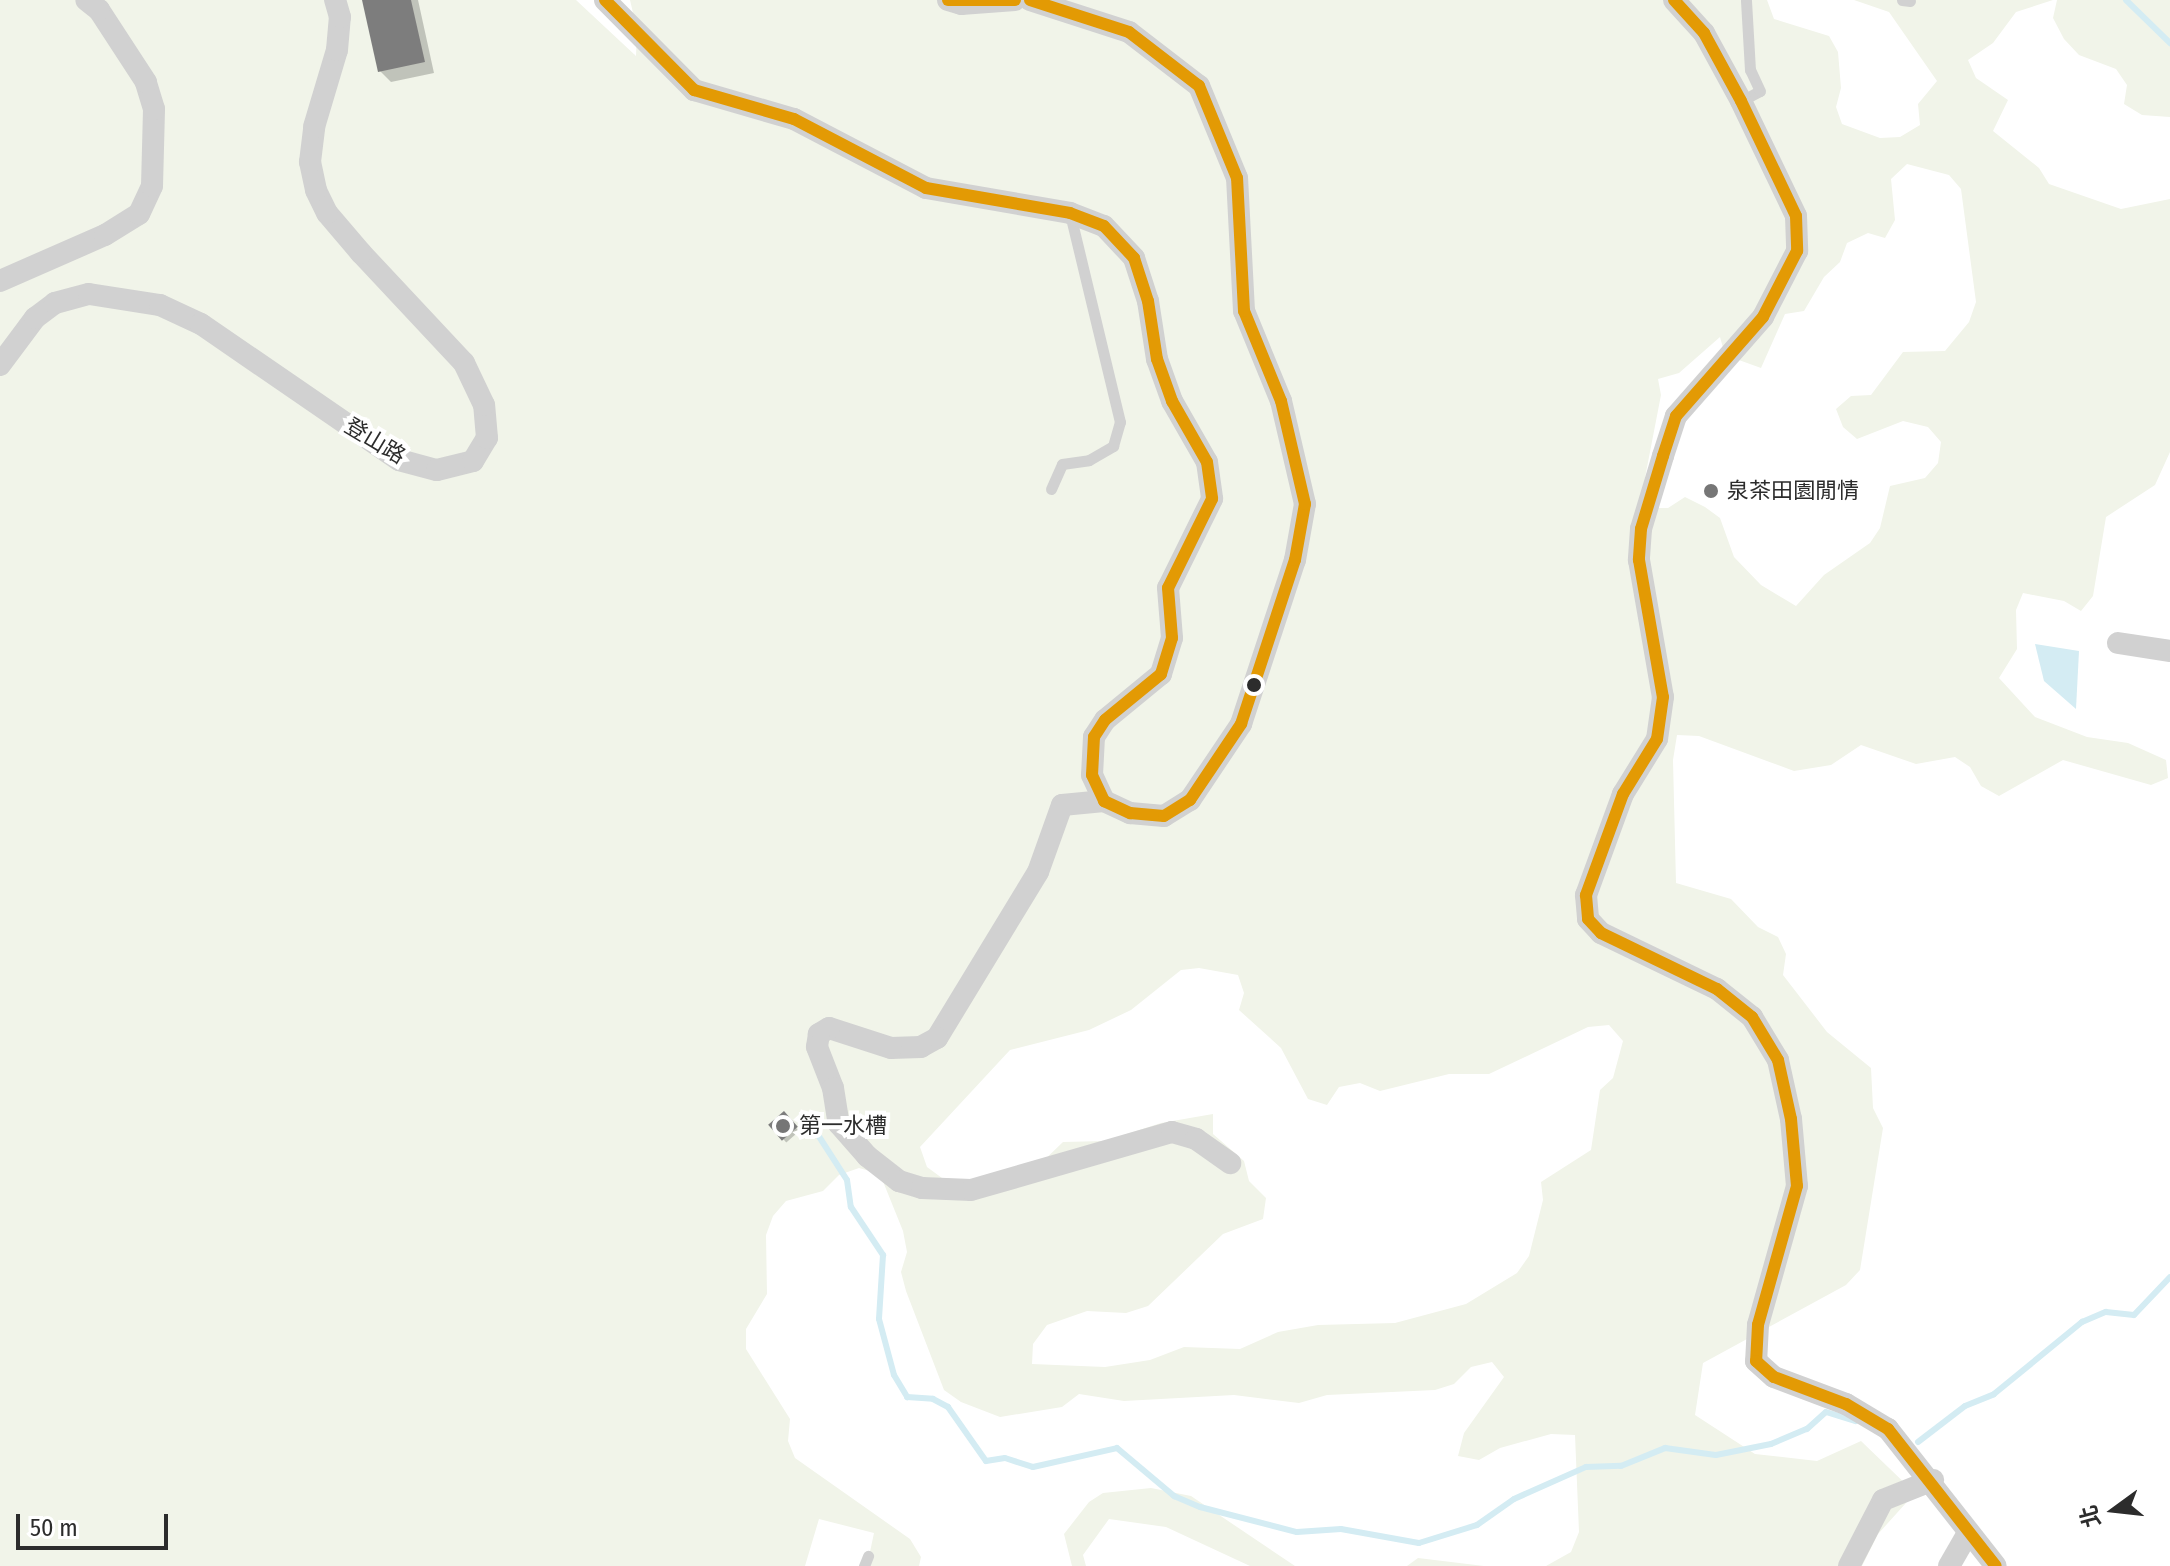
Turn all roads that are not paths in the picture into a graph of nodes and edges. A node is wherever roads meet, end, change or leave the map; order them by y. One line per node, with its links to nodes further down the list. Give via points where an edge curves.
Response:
1 (86, 0): 13 (street, via 99,10 146,82 154,109 152,186 139,214 105,235)
2 (335, 0): 14 (street, 登山路, via 340,17 337,50 314,127 310,162 316,190 344,233 464,363 484,405 487,438 473,461 437,470 399,460 201,324 160,305 89,294 55,303 35,318)
3 (605, 0): 12 (street, via 694,90 794,119 926,188)
4 (948, 0): 5 (street)
5 (1015, 0)
6 (1030, 0): 18 (street, via 1129,32 1199,86 1237,178 1244,311 1281,401 1305,504 1295,560 1241,724 1216,768 1190,800 1164,816 1130,813)
7 (1674, 0): 11 (street, via 1704,33)
8 (1746, 0): 11 (lane, via 1750,70 1760,91)
9 (1902, 0): 10 (lane)
10 (1910, 1)
11 (1741, 101): 20 (street, via 1796,216 1797,251 1763,317 1676,416 1663,456 1641,529 1639,560 1663,697 1657,739 1623,794 1586,895 1588,919 1601,933 1717,989 1752,1017 1778,1060 1791,1119 1797,1186 1758,1325 1756,1361 1774,1377 1846,1404 1888,1429)
12 (1070, 213): 15 (lane, via 1120,422 1113,446 1089,460 1062,464); 18 (street, via 1104,226 1134,258 1148,301 1157,359 1172,401 1207,462 1212,499 1168,588 1172,638 1161,674 1105,720 1094,737 1092,775)
13 (0, 281)
14 (0, 365)
15 (1051, 489)
16 (2118, 643): 17 (street)
17 (2170, 651)
18 (1104, 801): 19 (street, via 1062,805 1038,872 937,1038 921,1047 891,1048 829,1028 819,1034 817,1047 833,1088 839,1124 899,1181 922,1188 971,1190 1172,1132 1196,1139)
19 (1230, 1163)
20 (1933, 1480): 21 (street); 22 (street, via 1883,1500)
21 (1968, 1533): 23 (street); 24 (street)
22 (1849, 1566)
23 (1949, 1566)
24 (1996, 1566)

